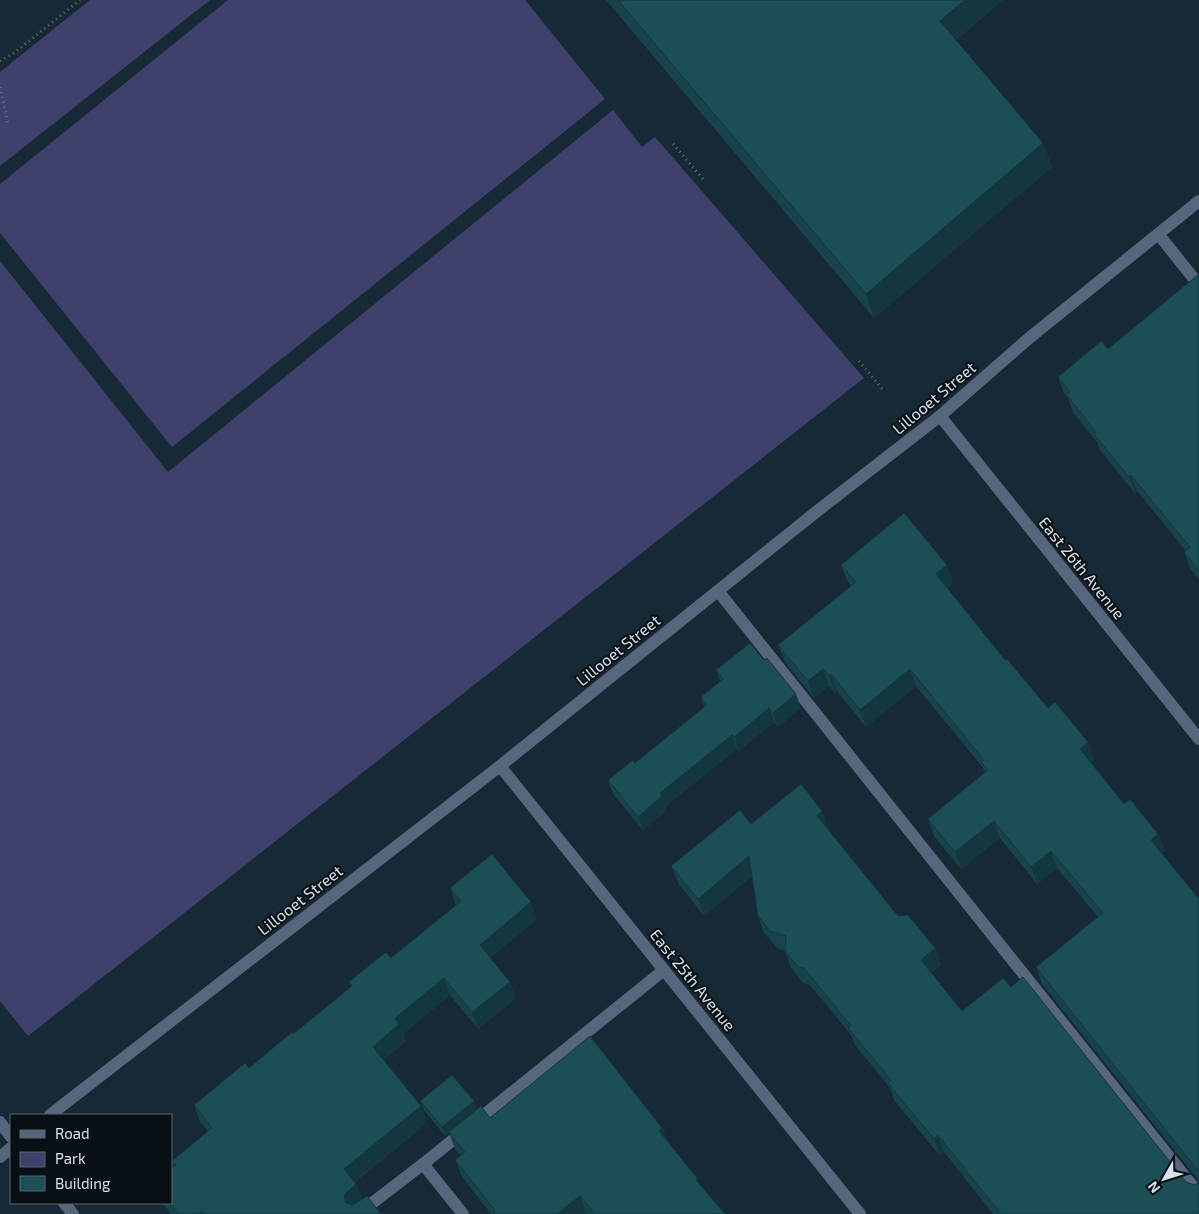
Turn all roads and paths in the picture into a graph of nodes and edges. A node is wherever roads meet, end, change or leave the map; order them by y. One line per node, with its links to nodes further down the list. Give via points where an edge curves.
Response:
1 (80, 0): 2 (path)
2 (0, 61)
3 (0, 87): 4 (path)
4 (8, 122)
5 (673, 144): 6 (path)
6 (703, 179)
7 (1199, 202): 8 (street, Lillooet Street)
8 (1159, 235): 9 (street); 12 (street, Lillooet Street, via 1028,339)
9 (1199, 285)
10 (858, 361): 11 (path)
11 (884, 391)
12 (940, 416): 13 (street, Lillooet Street); 14 (street, East 26th Avenue)
13 (718, 591): 15 (street, Lillooet Street); 23 (street)
14 (1199, 739)
15 (500, 766): 16 (street, East 25th Avenue); 17 (street, Lillooet Street)
16 (664, 970): 22 (street); 28 (street, East 25th Avenue)
17 (51, 1114)
18 (0, 1122): 19 (street)
19 (10, 1136)
20 (10, 1149): 21 (street)
21 (0, 1157)
22 (423, 1164): 26 (street); 27 (street)
23 (1199, 1194)
24 (65, 1204): 25 (street)
25 (73, 1214)
26 (358, 1214)
27 (463, 1214)
28 (860, 1214)

